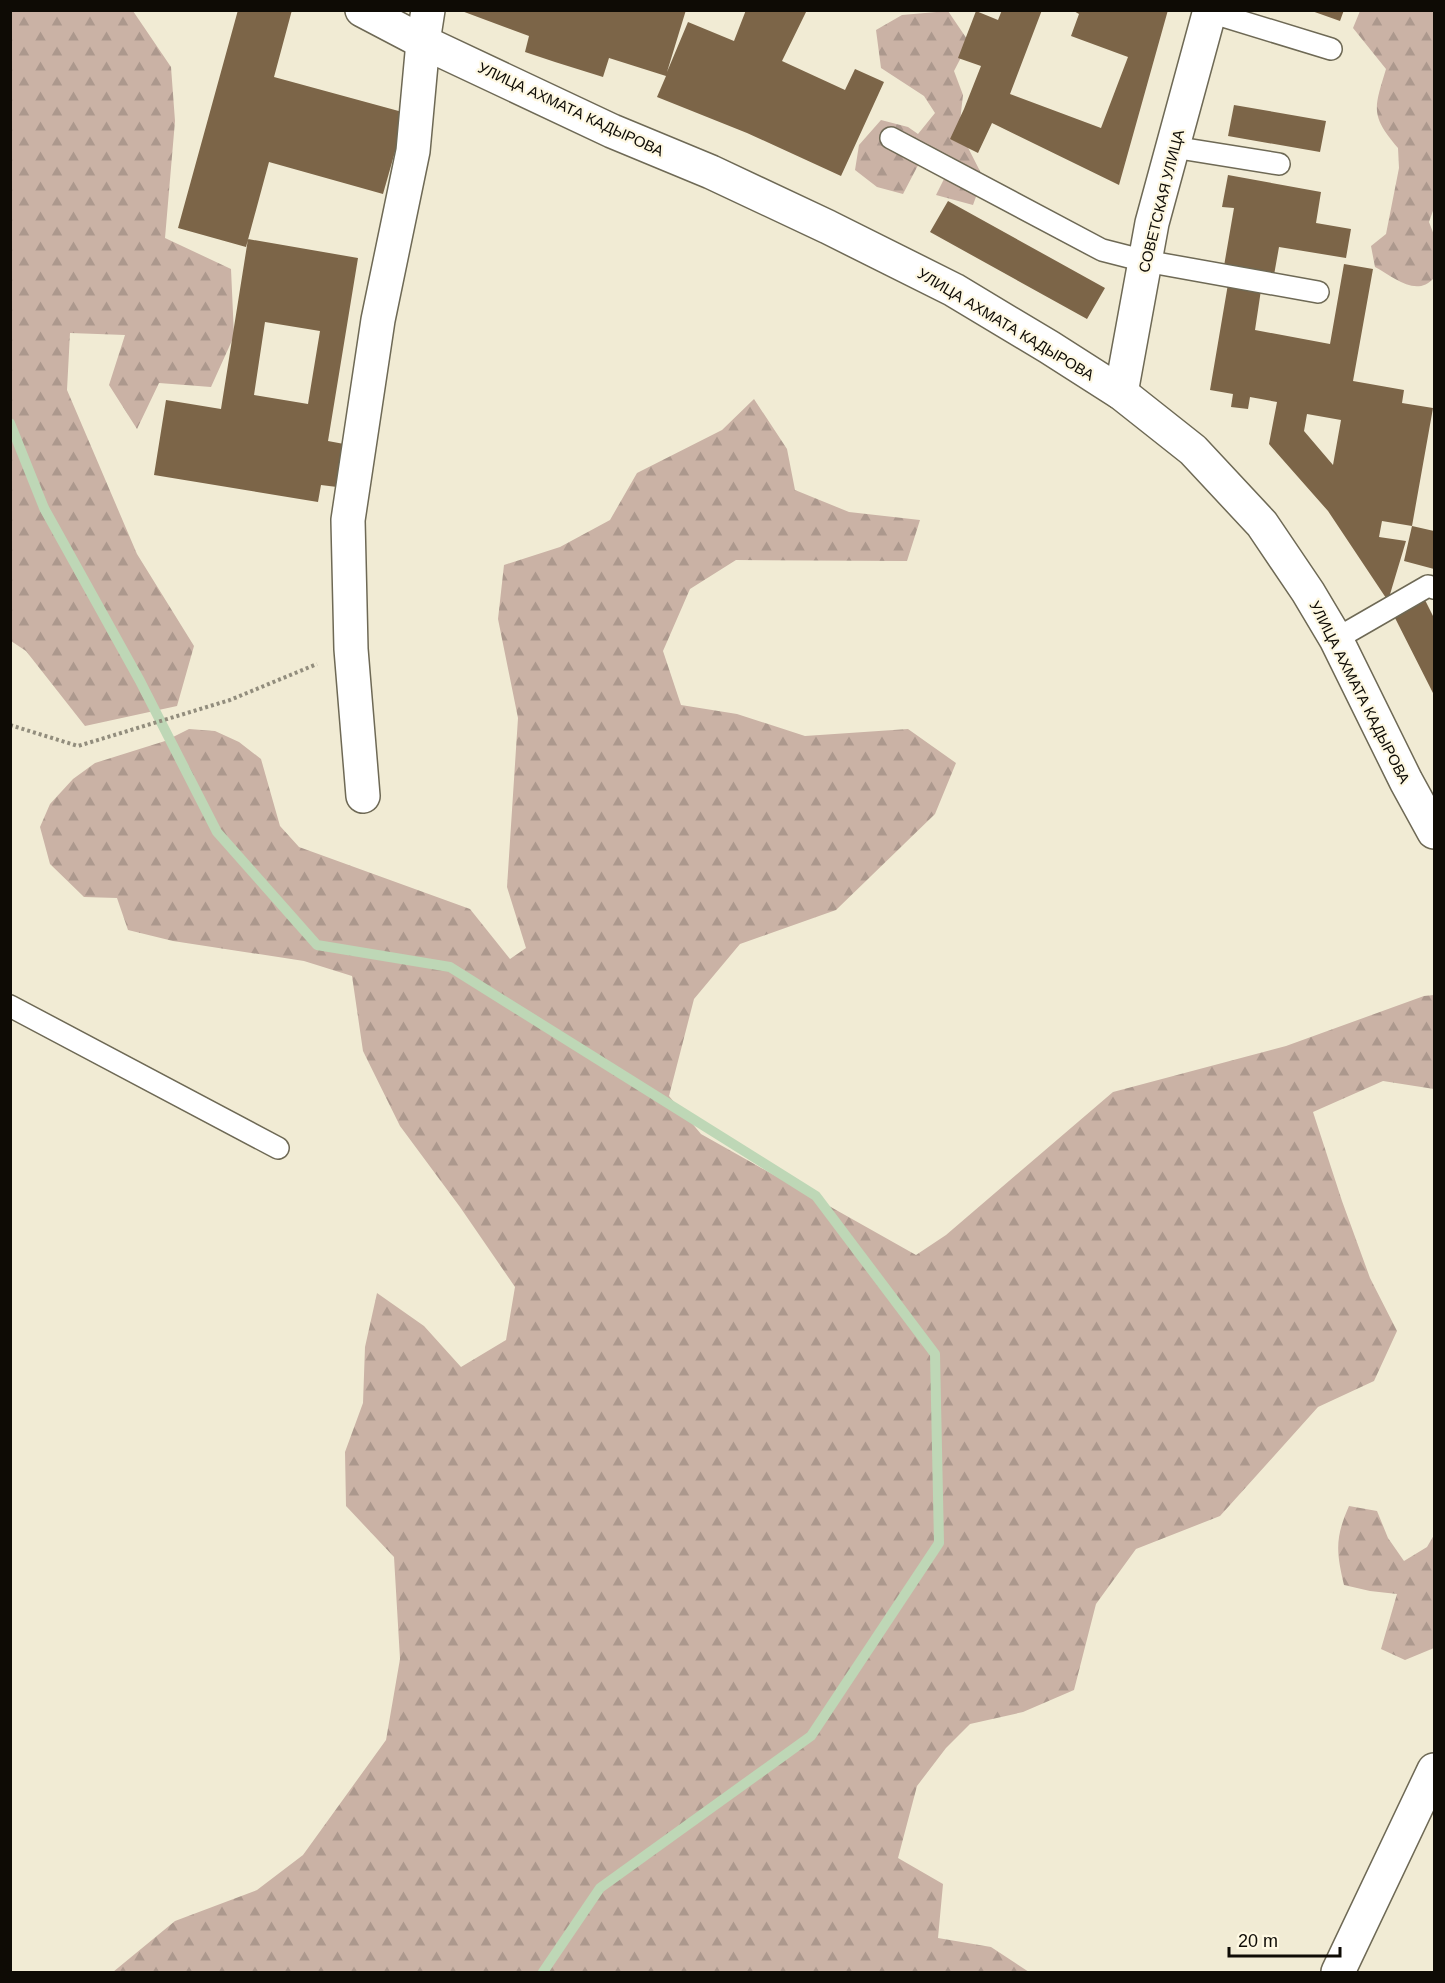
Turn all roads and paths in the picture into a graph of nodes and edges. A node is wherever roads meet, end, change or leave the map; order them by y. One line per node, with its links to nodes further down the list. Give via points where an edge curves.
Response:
1 (362, 10): 3 (street, УЛИЦА АХМАТА КАДЫРОВА)
2 (1210, 11): 4 (lane); 6 (street, СОВЕТСКАЯ УЛИЦА)
3 (425, 26): 10 (street, УЛИЦА АХМАТА КАДЫРОВА, via 612,131 711,172 954,290); 13 (street, via 414,151 378,320 348,520)
4 (1331, 48)
5 (891, 138): 8 (lane, via 1102,250)
6 (1173, 147): 7 (lane); 8 (street, СОВЕТСКАЯ УЛИЦА)
7 (1279, 164)
8 (1145, 261): 9 (lane); 10 (street, СОВЕТСКАЯ УЛИЦА)
9 (1318, 292)
10 (1120, 393): 12 (street, УЛИЦА АХМАТА КАДЫРОВА, via 1193,450 1262,524)
11 (1434, 588): 12 (lane, via 1428,586)
12 (1335, 639): 16 (street, УЛИЦА АХМАТА КАДЫРОВА)
13 (351, 649): 14 (path, via 230,700 78,746); 15 (street)
14 (10, 725)
15 (363, 796)
16 (1434, 832)
17 (10, 1006): 18 (lane)
18 (278, 1148)
19 (1434, 1770): 20 (street)
20 (1338, 1972)

